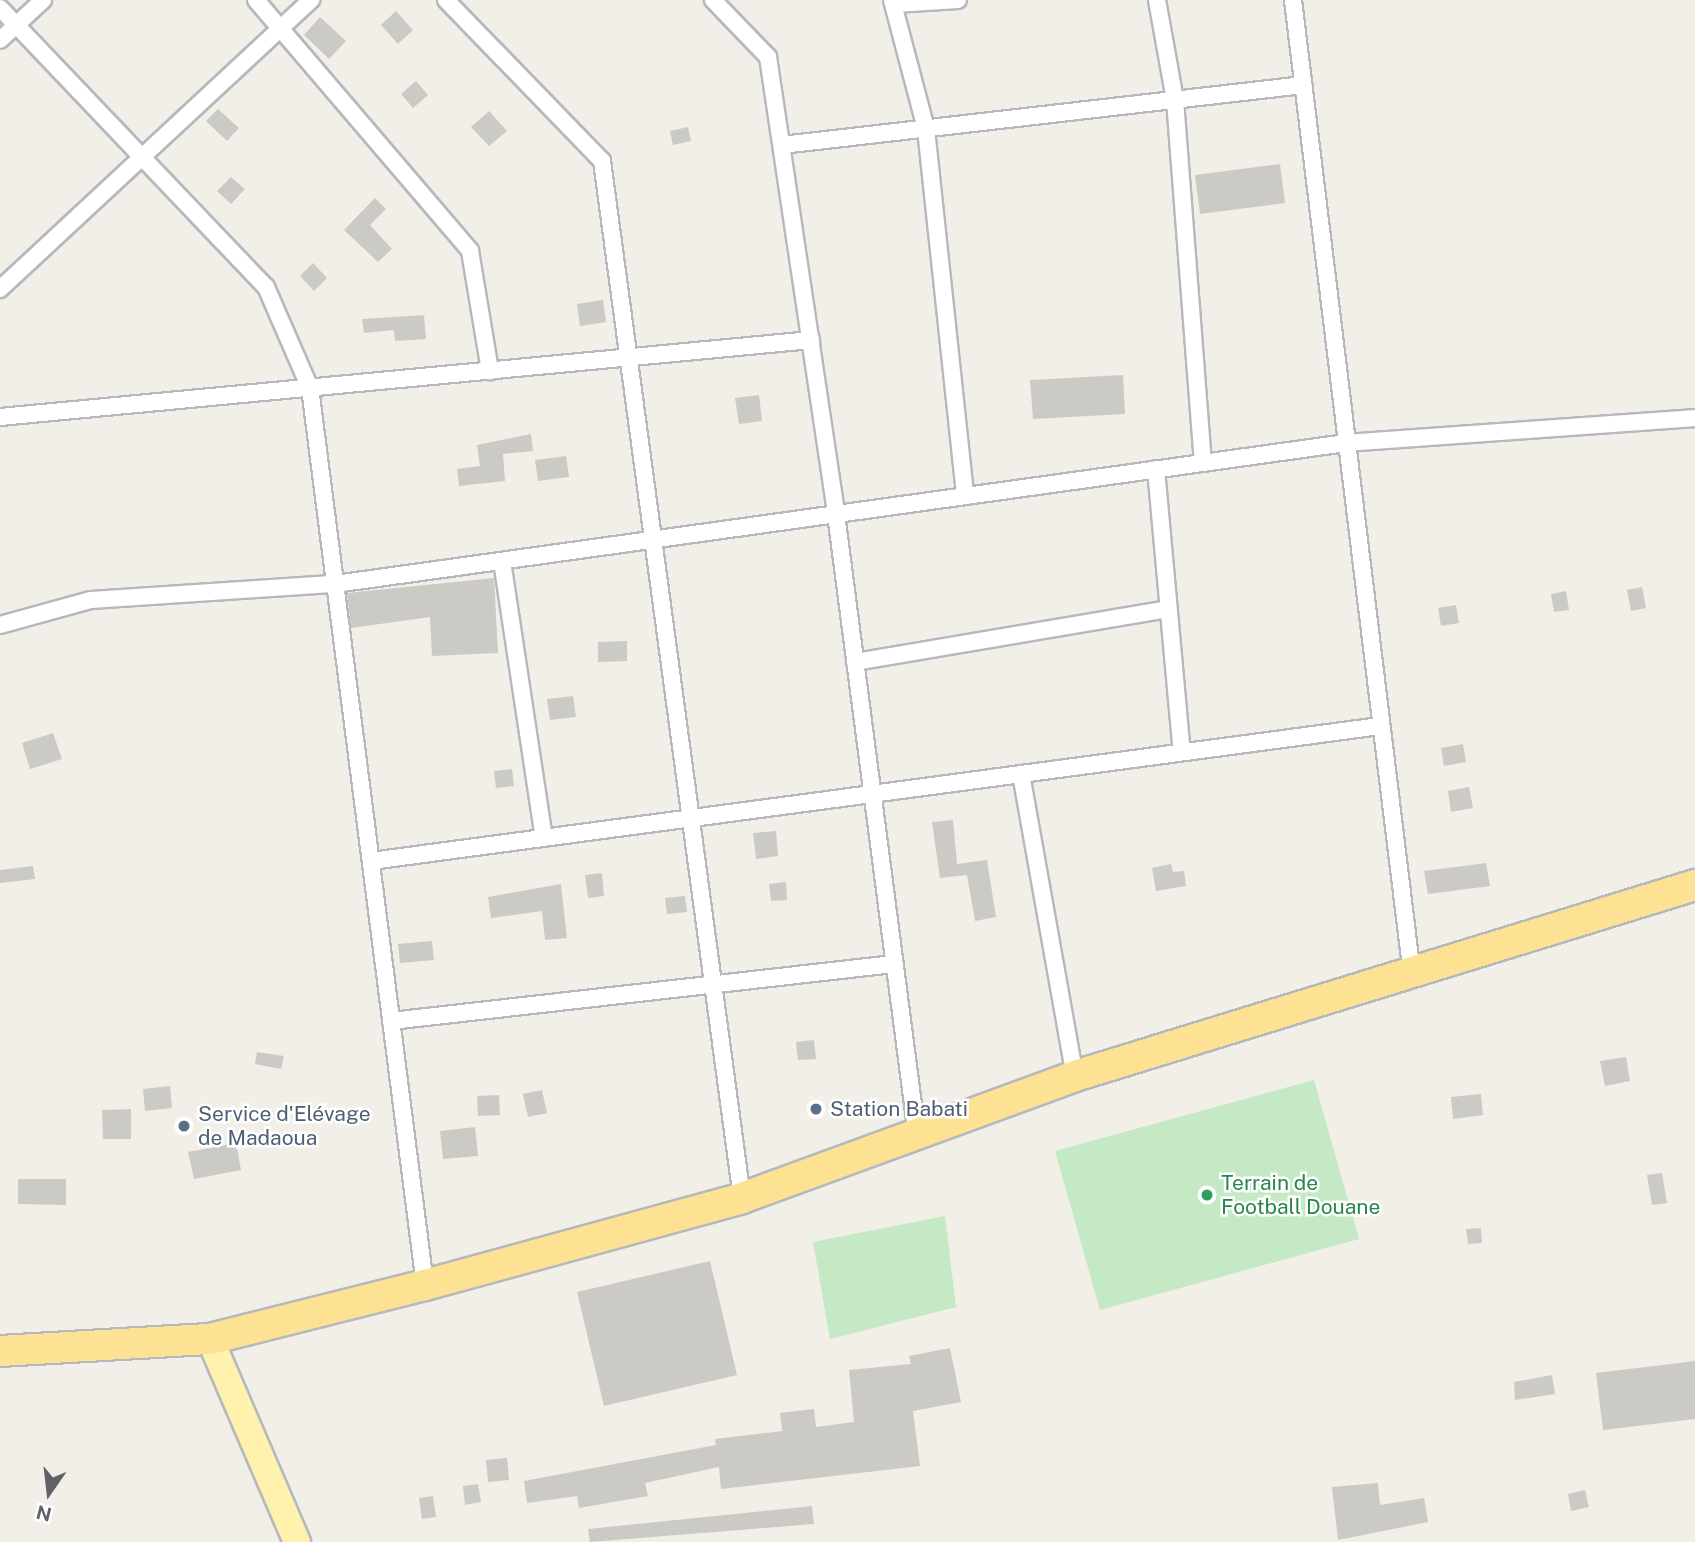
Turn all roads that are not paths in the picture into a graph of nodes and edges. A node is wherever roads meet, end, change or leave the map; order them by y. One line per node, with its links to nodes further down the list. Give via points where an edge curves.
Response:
1 (43, 0): 11 (street)
2 (256, 0): 12 (street)
3 (311, 0): 12 (street)
4 (446, 0): 21 (street, via 602,161)
5 (713, 0): 17 (street, via 768,57)
6 (958, 0): 9 (street)
7 (1157, 0): 15 (street)
8 (1293, 0): 14 (street)
9 (896, 1): 16 (street)
10 (0, 8): 11 (street)
11 (16, 25): 13 (street); 18 (street)
12 (281, 27): 18 (street); 22 (street, via 470,251)
13 (0, 40)
14 (1304, 85): 15 (street); 26 (street)
15 (1175, 100): 16 (street); 27 (street)
16 (926, 129): 17 (street); 29 (street)
17 (782, 145): 20 (street)
18 (142, 157): 19 (street); 23 (street, via 266,287)
19 (0, 289)
20 (811, 340): 21 (street); 30 (street)
21 (628, 358): 22 (street); 31 (street)
22 (490, 371): 23 (street)
23 (310, 388): 24 (street); 33 (street)
24 (0, 417)
25 (1695, 418): 26 (street)
26 (1346, 443): 27 (street); 37 (street)
27 (1203, 463): 28 (street)
28 (1156, 469): 29 (street); 34 (street)
29 (965, 496): 30 (street)
30 (836, 514): 31 (street); 36 (street)
31 (652, 540): 32 (street); 41 (street)
32 (502, 561): 33 (street); 42 (street)
33 (335, 584): 35 (street, via 92,600); 43 (street)
34 (1169, 610): 36 (street); 38 (street)
35 (0, 625)
36 (855, 662): 40 (street)
37 (1380, 726): 38 (street); 46 (street)
38 (1182, 752): 39 (street)
39 (1021, 774): 40 (street); 49 (street)
40 (872, 794): 41 (street); 45 (street)
41 (690, 818): 42 (street); 47 (street)
42 (544, 838): 43 (street)
43 (371, 861): 48 (street)
44 (1695, 886): 46 (highway)
45 (894, 964): 47 (street); 50 (street)
46 (1412, 975): 49 (highway)
47 (712, 985): 48 (street); 51 (street)
48 (391, 1021): 52 (street)
49 (1075, 1076): 50 (highway)
50 (917, 1135): 51 (highway)
51 (742, 1198): 52 (highway)
52 (425, 1285): 53 (highway)
53 (210, 1339): 54 (highway); 55 (main road)
54 (0, 1352)
55 (297, 1542)

